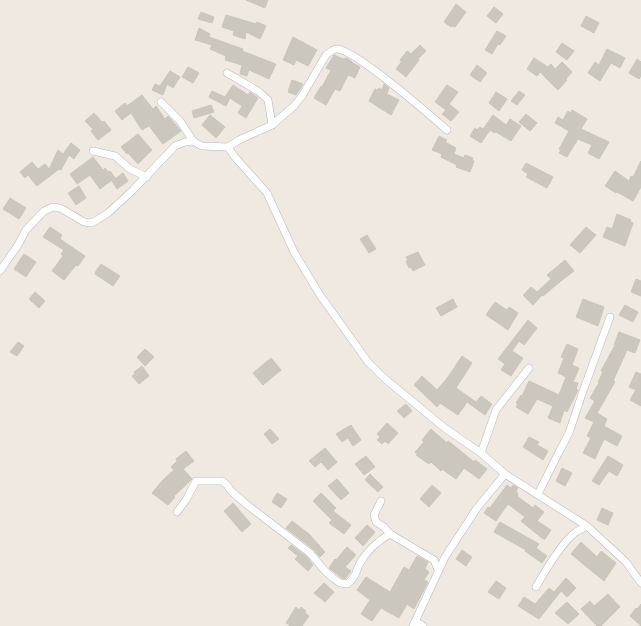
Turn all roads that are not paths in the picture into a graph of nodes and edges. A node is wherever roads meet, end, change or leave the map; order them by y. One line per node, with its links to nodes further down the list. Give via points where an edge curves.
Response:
1 (227, 73): 3 (street, via 268,100)
2 (161, 102): 5 (street, via 180,121)
3 (272, 125): 4 (street, via 302,96 326,55 337,49 368,66); 6 (street)
4 (447, 130)
5 (193, 141): 6 (street, via 202,146); 8 (street, via 175,146)
6 (228, 146): 12 (street, via 268,194 294,252 320,295 368,362 446,429)
7 (93, 151): 8 (street, via 115,156 130,169)
8 (147, 177): 9 (street, via 108,212 91,222 84,222 60,208 52,207 44,211 26,230)
9 (0, 271)
10 (610, 317): 14 (street, via 570,433)
11 (529, 368): 12 (street, via 496,410)
12 (481, 453): 13 (street)
13 (505, 474): 14 (street); 19 (street, via 477,508)
14 (538, 494): 17 (street)
15 (381, 501): 18 (street, via 374,515 375,519)
16 (177, 512): 18 (street, via 196,481 222,481 237,497 310,553 325,571 340,583 347,584 354,578 360,562 370,550)
17 (587, 526): 22 (street, via 626,562); 23 (street, via 568,539)
18 (390, 534): 20 (street)
19 (445, 557): 20 (street); 21 (street)
20 (434, 560): 21 (street)
21 (438, 570): 24 (street)
22 (641, 583)
23 (536, 586)
24 (414, 623): 25 (street)
25 (423, 626)

